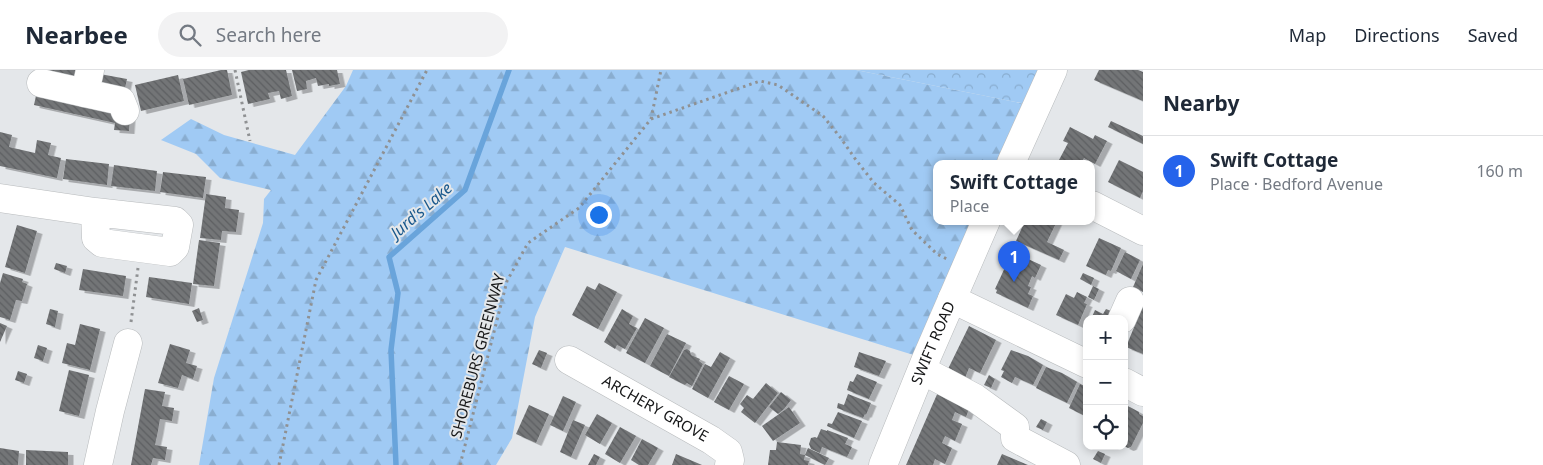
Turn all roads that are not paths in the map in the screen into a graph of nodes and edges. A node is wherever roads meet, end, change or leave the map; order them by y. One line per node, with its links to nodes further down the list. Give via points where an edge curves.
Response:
1 (1052, 70): 5 (street)
2 (87, 81): 3 (street); 4 (street, via 121,101)
3 (41, 83)
4 (125, 112)
5 (1012, 160)
6 (0, 198): 8 (street)
7 (1095, 207): 10 (street)
8 (95, 212): 8 (street, via 176,221 179,225 175,247 170,252 102,243 96,238)
9 (984, 225): 11 (street, SWIFT ROAD)
10 (1143, 232)
11 (952, 298): 14 (street); 15 (street, SWIFT ROAD)
12 (128, 343): 18 (street)
13 (569, 360): 19 (street, ARCHERY GROVE, via 711,440 728,452)
14 (1083, 362)
15 (922, 370): 20 (street, SWIFT ROAD); 21 (street, via 975,398 1015,427 1015,438)
16 (1128, 384): 17 (street)
17 (1143, 392)
18 (98, 465)
19 (729, 465)
20 (883, 465)
21 (1066, 465)

